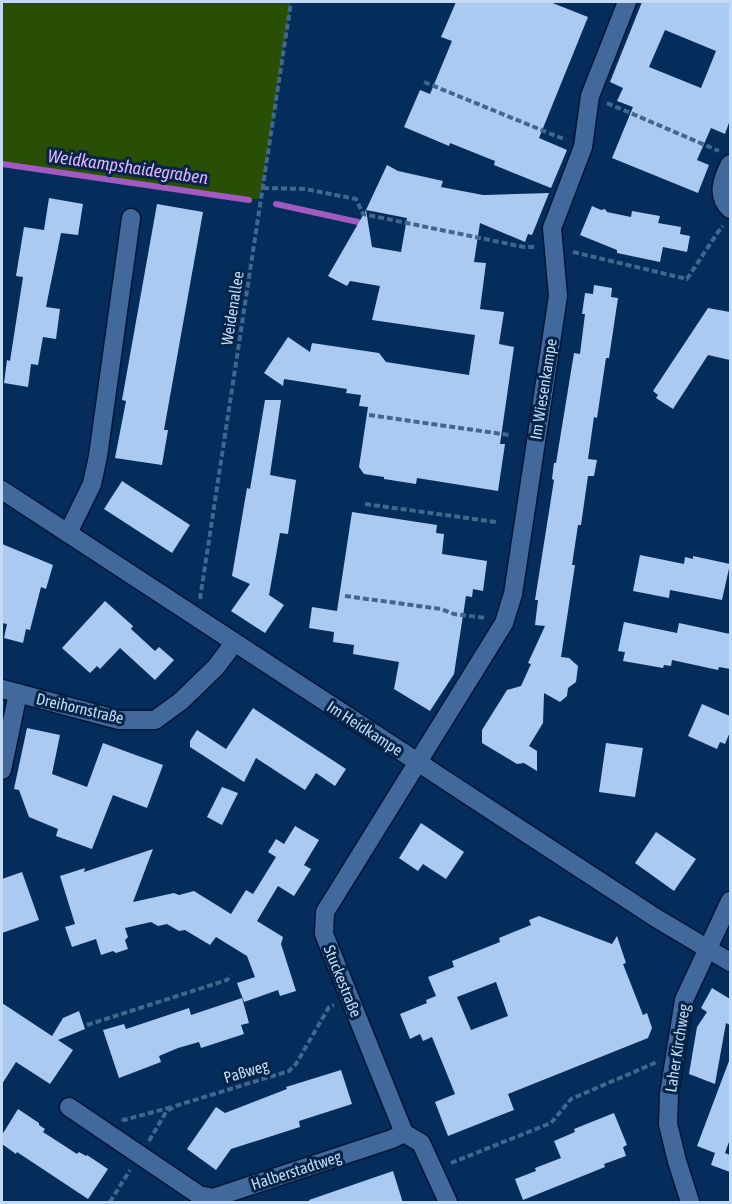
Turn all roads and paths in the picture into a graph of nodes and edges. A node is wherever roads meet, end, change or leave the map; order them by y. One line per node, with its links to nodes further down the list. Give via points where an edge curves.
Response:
1 (291, 2): 7 (path, Weidenallee)
2 (627, 2): 4 (street, Im Wiesenkampe)
3 (424, 82): 5 (path)
4 (590, 96): 5 (street, Im Wiesenkampe); 6 (path)
5 (583, 147): 19 (street, Im Wiesenkampe, via 552,228 558,296 513,594)
6 (728, 160): 8 (street, via 721,193)
7 (263, 188): 9 (path, via 305,189 356,199); 18 (path, Weidenallee)
8 (730, 209)
9 (363, 214)
10 (131, 218): 16 (street, via 98,456 92,484)
11 (369, 415): 12 (path)
12 (509, 435)
13 (2, 490): 16 (street, Im Heidkampe)
14 (365, 504): 15 (path)
15 (496, 522)
16 (68, 533): 18 (street, Im Heidkampe)
17 (345, 596): 19 (path, via 441,609)
18 (197, 618): 20 (street, Im Heidkampe)
19 (504, 623): 22 (street, Im Wiesenkampe)
20 (234, 643): 21 (street, Dreihornstraße, via 216,667 155,720 119,720); 22 (street, Im Heidkampe)
21 (10, 691): 23 (street)
22 (416, 762): 25 (street, Im Heidkampe); 28 (street, Stuckestraße, via 325,912 324,934)
23 (2, 770)
24 (730, 902): 25 (street, Laher Kirchweg)
25 (708, 949): 26 (street, Im Heidkampe); 30 (street, Laher Kirchweg, via 684,1000)
26 (730, 962)
27 (231, 975): 29 (path, via 227,980)
28 (349, 997): 31 (path, Paßweg, via 329,1007 289,1071); 34 (street, Stuckestraße)
29 (87, 1024)
30 (675, 1056): 36 (path, via 571,1099 550,1123); 39 (street, Laher Kirchweg, via 668,1124)
31 (175, 1106): 33 (path, Paßweg, via 124,1120); 35 (path, via 166,1112)
32 (69, 1107): 35 (street, Halberstadtweg)
33 (116, 1115)
34 (404, 1133): 35 (street, Halberstadtweg, via 213,1198 199,1195); 36 (street, Stuckestraße, via 421,1143)
35 (140, 1155): 37 (path)
36 (435, 1171): 38 (street, Stuckestraße)
37 (110, 1203)
38 (448, 1203)
39 (690, 1203)

